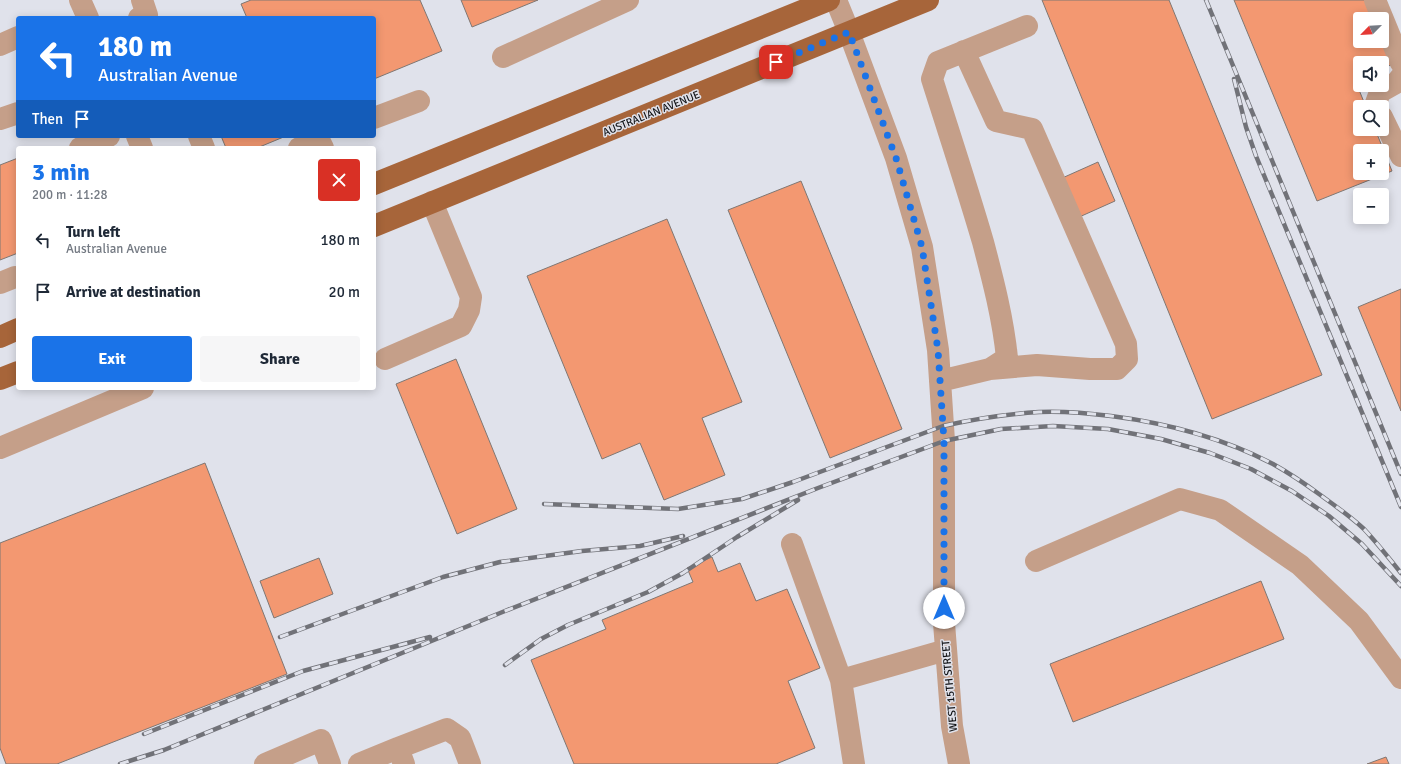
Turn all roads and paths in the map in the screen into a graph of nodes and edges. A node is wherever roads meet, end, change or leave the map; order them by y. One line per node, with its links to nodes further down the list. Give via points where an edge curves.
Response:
1 (80, 0): 7 (street)
2 (628, 0): 13 (street)
3 (829, 0): 27 (main road)
4 (836, 0): 9 (street, WEST 15TH STREET)
5 (928, 0): 9 (main road, AUSTRALIAN AVENUE)
6 (1374, 0): 14 (street)
7 (87, 16)
8 (1027, 26): 12 (street)
9 (849, 32): 28 (main road, AUSTRALIAN AVENUE); 36 (street, WEST 15TH STREET, via 896,158 922,247 938,350)
10 (16, 38): 11 (street)
11 (0, 46)
12 (964, 51): 33 (street, via 938,62 932,78 973,207 1004,328 1007,358); 33 (street, via 996,121 1032,129 1126,344 1127,359 1117,369 1037,365)
13 (503, 57)
14 (1401, 63)
15 (1401, 77): 16 (street, via 1380,92)
16 (1377, 100)
17 (419, 101): 19 (street)
18 (16, 114): 20 (street)
19 (376, 117)
20 (0, 119)
21 (1389, 131): 26 (street)
22 (105, 138): 24 (street)
23 (324, 141): 25 (street)
24 (85, 146)
25 (306, 146)
26 (1401, 156)
27 (376, 183)
28 (432, 202): 29 (main road, AUSTRALIAN AVENUE); 32 (street, via 471,297 469,310 461,326)
29 (376, 225)
30 (16, 330): 31 (main road)
31 (0, 337)
32 (385, 359)
33 (990, 369): 36 (street)
34 (16, 373): 35 (main road)
35 (0, 379)
36 (940, 381): 41 (street, WEST 15TH STREET, via 944,441)
37 (138, 390): 38 (street)
38 (0, 448)
39 (792, 544): 43 (street)
40 (1036, 561): 42 (street, via 1180,499 1220,510 1305,570 1359,620)
41 (946, 650): 43 (street); 50 (street, WEST 15TH STREET, via 952,726)
42 (1401, 678)
43 (841, 680): 49 (street)
44 (401, 756): 47 (street); 48 (street, via 447,729 460,738)
45 (265, 764): 46 (street, via 321,740)
46 (330, 764)
47 (358, 764)
48 (470, 764)
49 (854, 764)
50 (959, 764)

